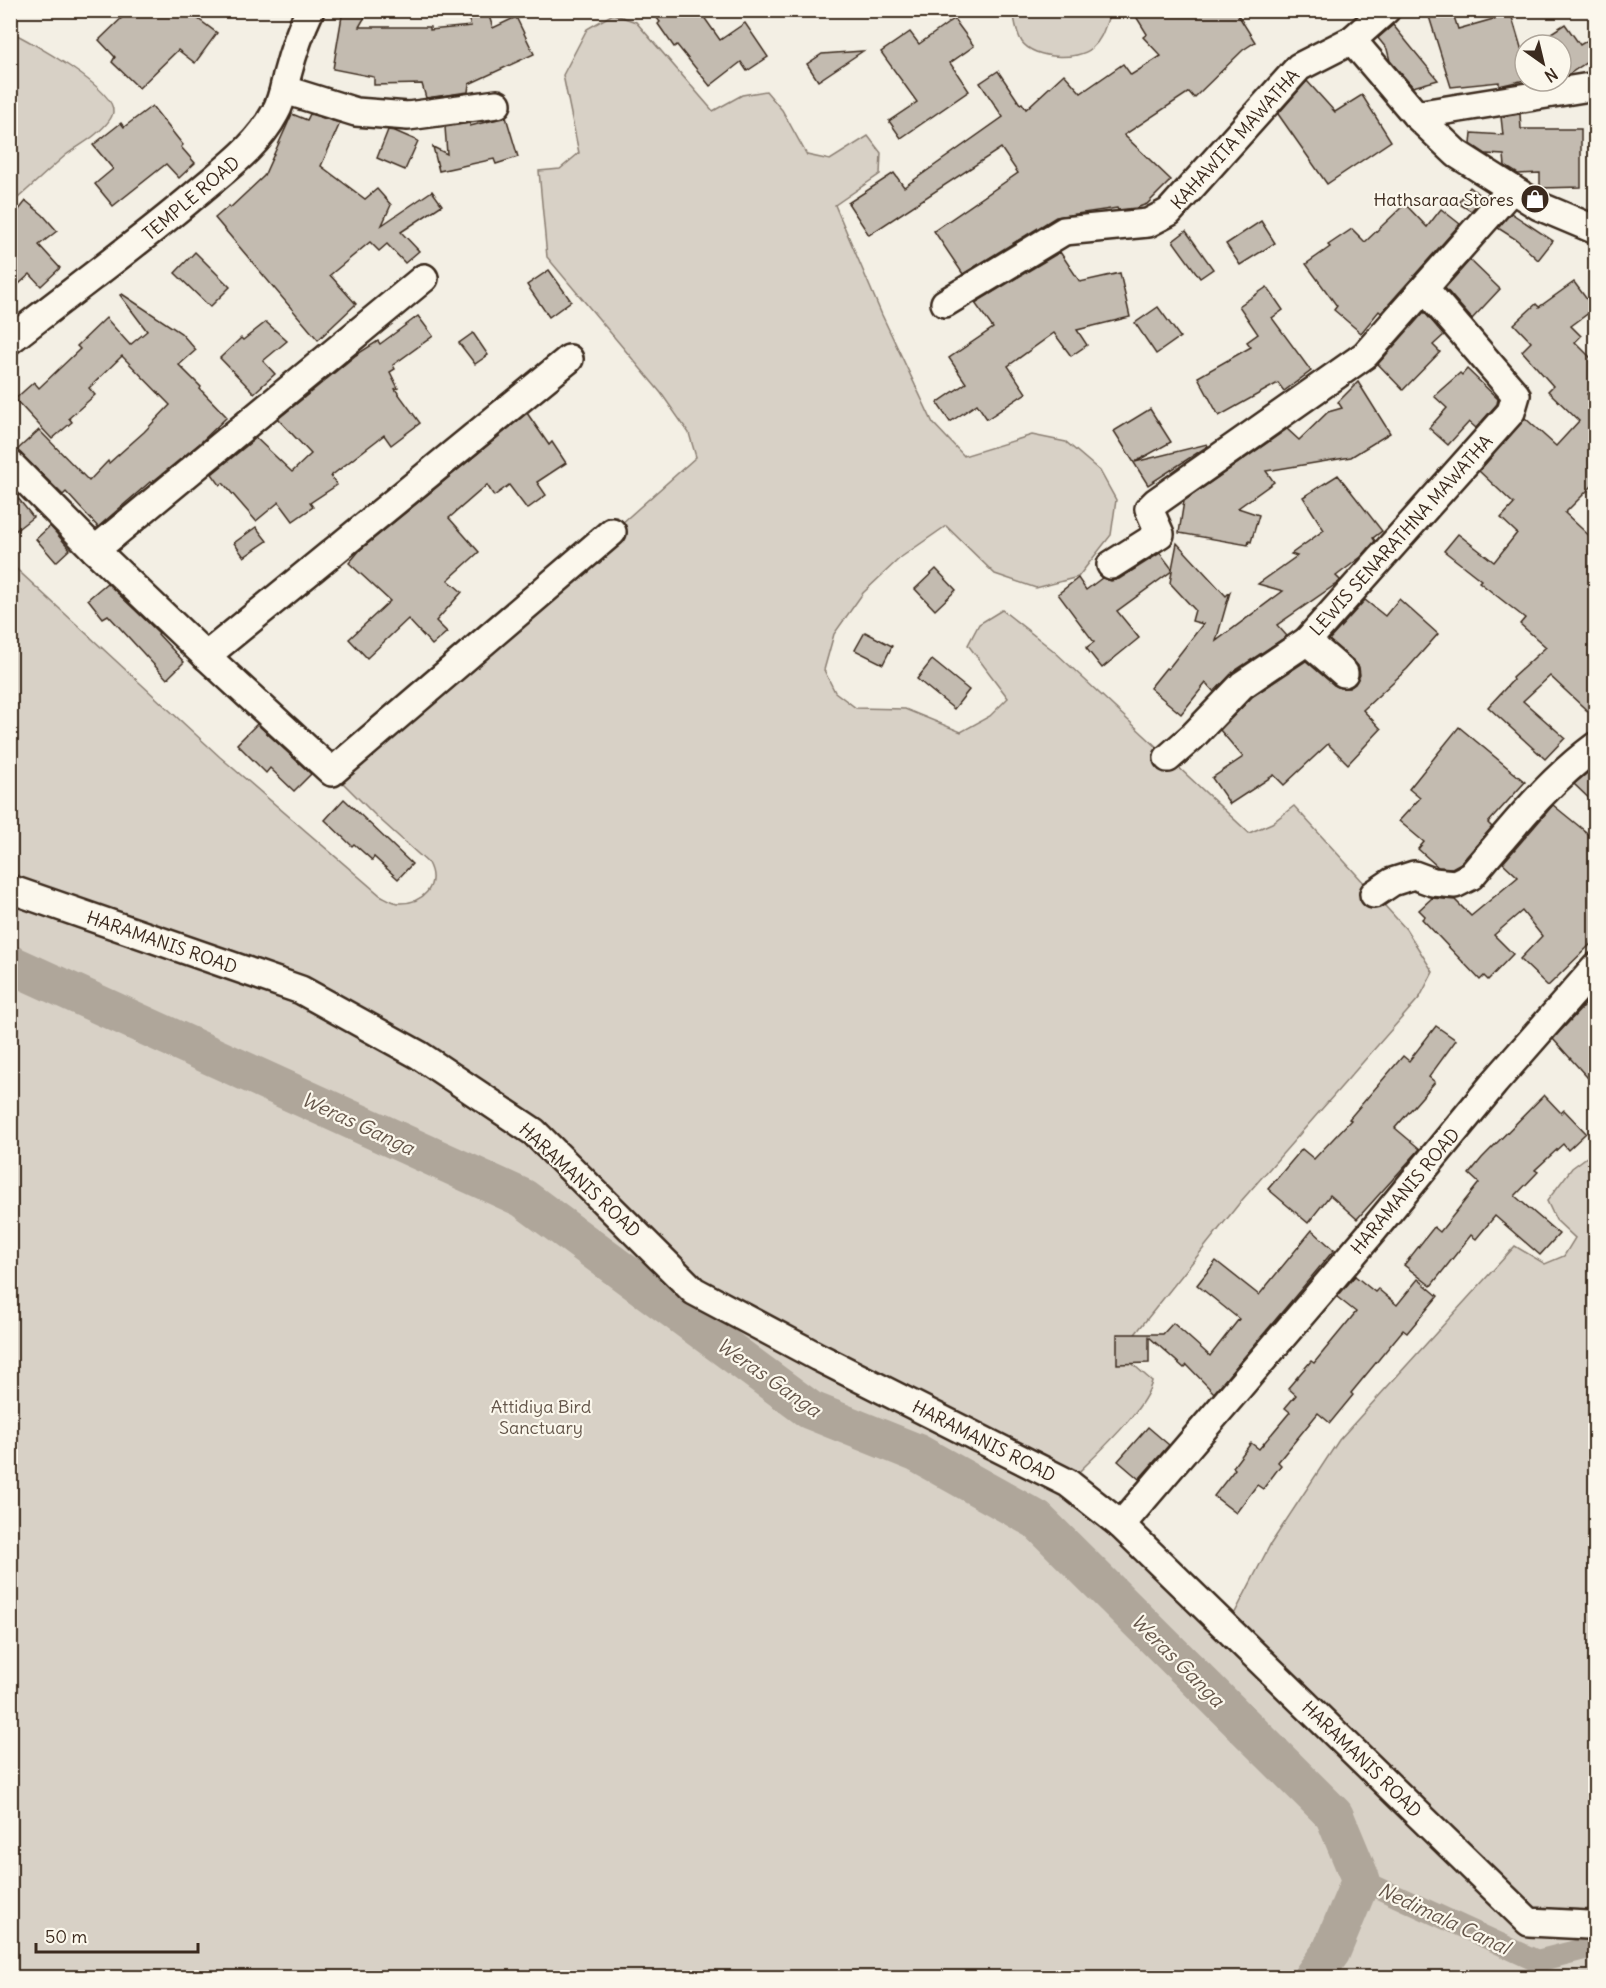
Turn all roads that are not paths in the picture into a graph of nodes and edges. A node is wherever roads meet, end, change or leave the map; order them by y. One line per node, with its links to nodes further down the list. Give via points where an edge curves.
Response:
1 (310, 10): 5 (street, TEMPLE ROAD)
2 (1386, 10): 3 (street, KAHAWITA MAWATHA)
3 (1352, 40): 7 (street); 12 (street, KAHAWITA MAWATHA, via 1299,68 1168,212 1148,223 1064,231)
4 (1596, 86): 7 (street)
5 (285, 90): 6 (street, via 356,112 408,116); 13 (street, TEMPLE ROAD, via 259,138 233,163)
6 (496, 104)
7 (1416, 115): 8 (street, via 1456,153)
8 (1512, 189): 9 (street, via 1539,206); 11 (street)
9 (1596, 230)
10 (424, 279): 17 (street)
11 (1425, 289): 18 (street, via 1365,355 1156,502 1149,509 1160,534); 19 (street, LEWIS SENARATHNA MAWATHA, via 1516,395 1511,412)
12 (945, 303)
13 (10, 340)
14 (569, 359): 20 (street)
15 (10, 464): 17 (street)
16 (612, 532): 20 (street, via 332,772)
17 (95, 550): 20 (street)
18 (1111, 566)
19 (1307, 641): 21 (street); 23 (street, LEWIS SENARATHNA MAWATHA, via 1242,686)
20 (206, 656)
21 (1344, 673)
22 (1596, 746): 25 (street, via 1568,766 1471,876 1455,884 1414,875 1392,882)
23 (1168, 758)
24 (10, 889): 27 (street, HARAMANIS ROAD, via 301,990 419,1055 534,1132 694,1291 1068,1483)
25 (1374, 894)
26 (1596, 967): 27 (street, HARAMANIS ROAD)
27 (1120, 1525): 28 (street, HARAMANIS ROAD, via 1529,1922)
28 (1596, 1923)

